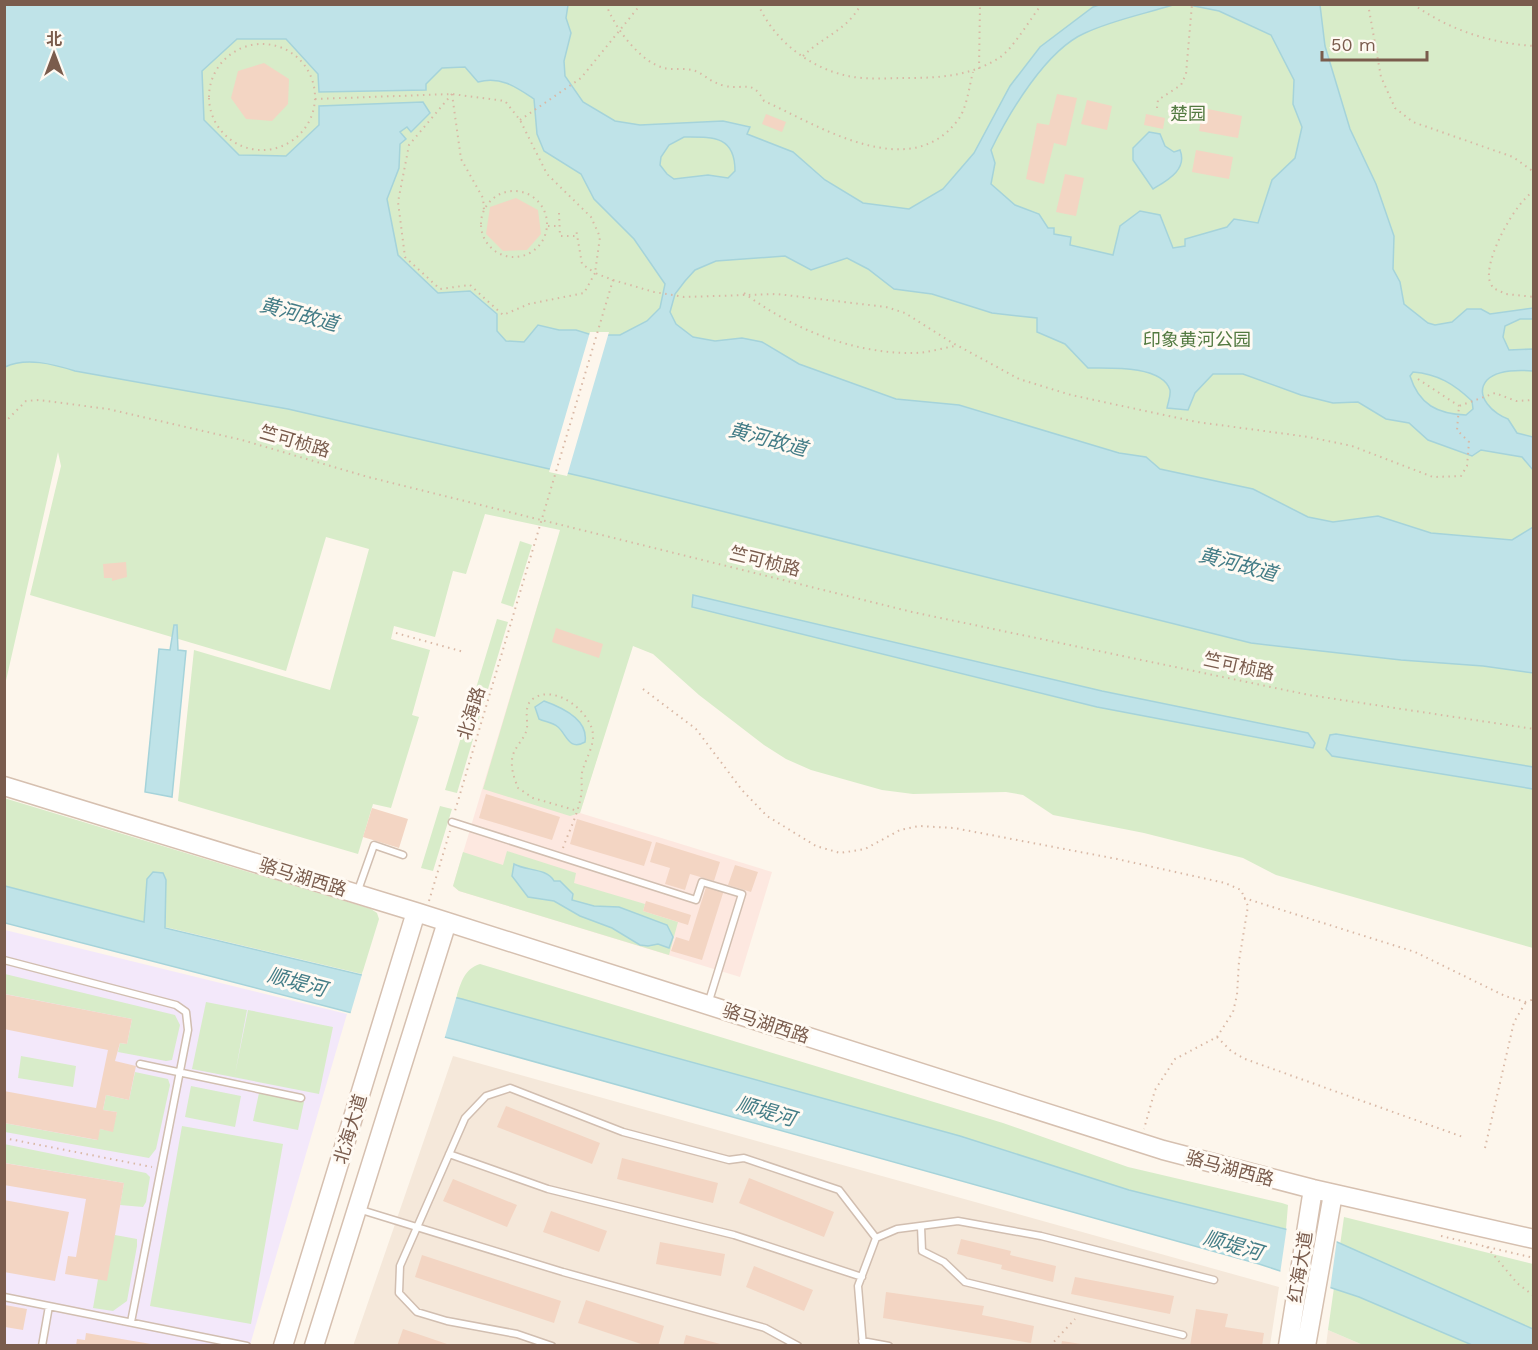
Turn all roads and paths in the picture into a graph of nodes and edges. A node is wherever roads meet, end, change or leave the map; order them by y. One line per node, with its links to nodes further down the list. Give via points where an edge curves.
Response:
1 (606, 4): 10 (path)
2 (641, 4): 10 (path)
3 (758, 4): 12 (path, via 772,28)
4 (861, 4): 12 (path, via 839,31 815,44)
5 (980, 4): 13 (path)
6 (1042, 4): 13 (path, via 1001,56)
7 (1192, 4): 17 (path, via 1186,74 1181,85 1158,100)
8 (1368, 4): 19 (path, via 1381,77 1395,108 1413,122 1513,157)
9 (1413, 4): 11 (path, via 1436,20 1475,36)
10 (621, 29): 14 (path, via 636,52 661,68 692,70 710,82 733,87 751,86 764,101 863,146 883,150 908,150 938,138 958,120); 18 (path, via 580,78)
11 (1533, 46)
12 (803, 56): 14 (path, via 818,67 849,76 938,78)
13 (979, 69): 14 (path)
14 (973, 72)
15 (452, 94): 16 (path); 18 (path, via 505,101); 21 (path, via 461,159 483,198); 27 (path, via 409,145 398,202 405,257 440,289 470,285 503,315 529,304 584,293)
16 (315, 99): 16 (path, via 314,113 293,141 260,150 243,147 216,125 208,91 213,74 238,48 255,43 273,44 304,62 313,78)
17 (1157, 108)
18 (520, 120): 27 (path, via 547,174 591,217 600,237)
19 (1533, 172)
20 (1533, 191): 30 (path, via 1511,217 1488,277 1493,288 1506,294)
21 (484, 210): 23 (path, via 500,194 522,192 541,205); 23 (path, via 481,220 485,241 510,257 531,254 539,247)
22 (559, 213): 24 (path)
23 (548, 226): 24 (path)
24 (560, 226): 26 (path, via 560,236)
25 (576, 229): 26 (path)
26 (578, 236): 27 (path, via 582,264)
27 (595, 273): 28 (path)
28 (613, 280): 29 (path, via 684,297); 36 (path, 北海路)
29 (744, 293): 31 (path, via 905,312); 31 (path, via 764,308 853,347 917,353)
30 (1533, 297)
31 (956, 345): 34 (path, via 1019,379 1071,395 1197,422 1352,446 1433,477 1461,476 1467,466 1469,442 1458,430)
32 (1418, 380): 34 (path)
33 (1533, 400): 34 (path, via 1488,394)
34 (1459, 406)
35 (4, 423): 36 (path, 竺可桢路, via 26,401 108,409)
36 (544, 519): 40 (path, 竺可桢路, via 912,612 1309,695); 43 (path, 北海路)
37 (396, 633): 38 (path)
38 (464, 652)
39 (643, 689): 47 (path, via 696,729 767,816 816,846 840,853 865,849 900,830 919,826 954,828 1225,883 1241,890)
40 (1533, 729)
41 (4, 786): 46 (street, 骆马湖西路)
42 (578, 810): 42 (path, via 592,730 585,714 574,704 547,695 534,698 527,706 526,730 512,761 518,788 533,798); 45 (path)
43 (452, 822): 45 (lane); 48 (path, 北海路)
44 (403, 855): 46 (lane, via 374,845)
45 (560, 856): 53 (lane, via 696,900 702,882 742,894)
46 (357, 894): 48 (street, 骆马湖西路)
47 (1244, 898): 52 (path, via 1415,952 1477,984); 54 (path, via 1248,906 1238,995 1233,1012)
48 (420, 913): 49 (street, 骆马湖西路); 84 (street, 北海大道, via 403,953)
49 (447, 922): 53 (street, 骆马湖西路); 66 (street, 北海大道)
50 (4, 960): 56 (lane, via 176,1005 188,1018)
51 (1533, 999): 52 (path)
52 (1526, 1002): 61 (path, via 1514,1022)
53 (708, 1004): 60 (street, 骆马湖西路)
54 (1217, 1037): 58 (path, via 1245,1059); 60 (path, via 1175,1059 1163,1075)
55 (140, 1064): 56 (lane)
56 (180, 1072): 57 (lane); 63 (lane)
57 (301, 1098)
58 (1463, 1137)
59 (4, 1138): 63 (path)
60 (1140, 1143): 64 (street, 骆马湖西路)
61 (1485, 1148)
62 (449, 1154): 68 (lane); 69 (lane, via 465,1118 486,1096 510,1088 623,1132 729,1160 744,1158 838,1190); 72 (lane, via 548,1189 734,1235)
63 (161, 1168): 78 (lane)
64 (1313, 1190): 65 (street, 骆马湖西路); 90 (street, 红海大道)
65 (1333, 1194): 70 (street, 骆马湖西路); 91 (street, 红海大道)
66 (357, 1208): 68 (lane); 85 (street, 北海大道)
67 (921, 1226): 69 (lane, via 897,1229); 73 (lane, via 958,1221 979,1224); 77 (lane, via 922,1251 944,1262 965,1282)
68 (418, 1228): 86 (lane, via 400,1266 399,1293 417,1312 517,1334); 87 (lane, via 765,1328)
69 (876, 1238): 72 (lane)
70 (1533, 1239)
71 (1487, 1247): 74 (path)
72 (862, 1276): 81 (lane, via 858,1286)
73 (1214, 1281)
74 (1533, 1296)
75 (4, 1297): 76 (lane)
76 (49, 1305): 78 (lane); 82 (lane)
77 (1081, 1310): 79 (lane); 89 (path)
78 (131, 1322): 80 (lane)
79 (1183, 1335)
80 (219, 1342): 83 (lane)
81 (862, 1343): 88 (lane)
82 (42, 1346)
83 (247, 1346)
84 (283, 1346)
85 (314, 1346)
86 (552, 1346)
87 (798, 1346)
88 (889, 1346)
89 (1050, 1346)
90 (1288, 1346)
91 (1306, 1346)

